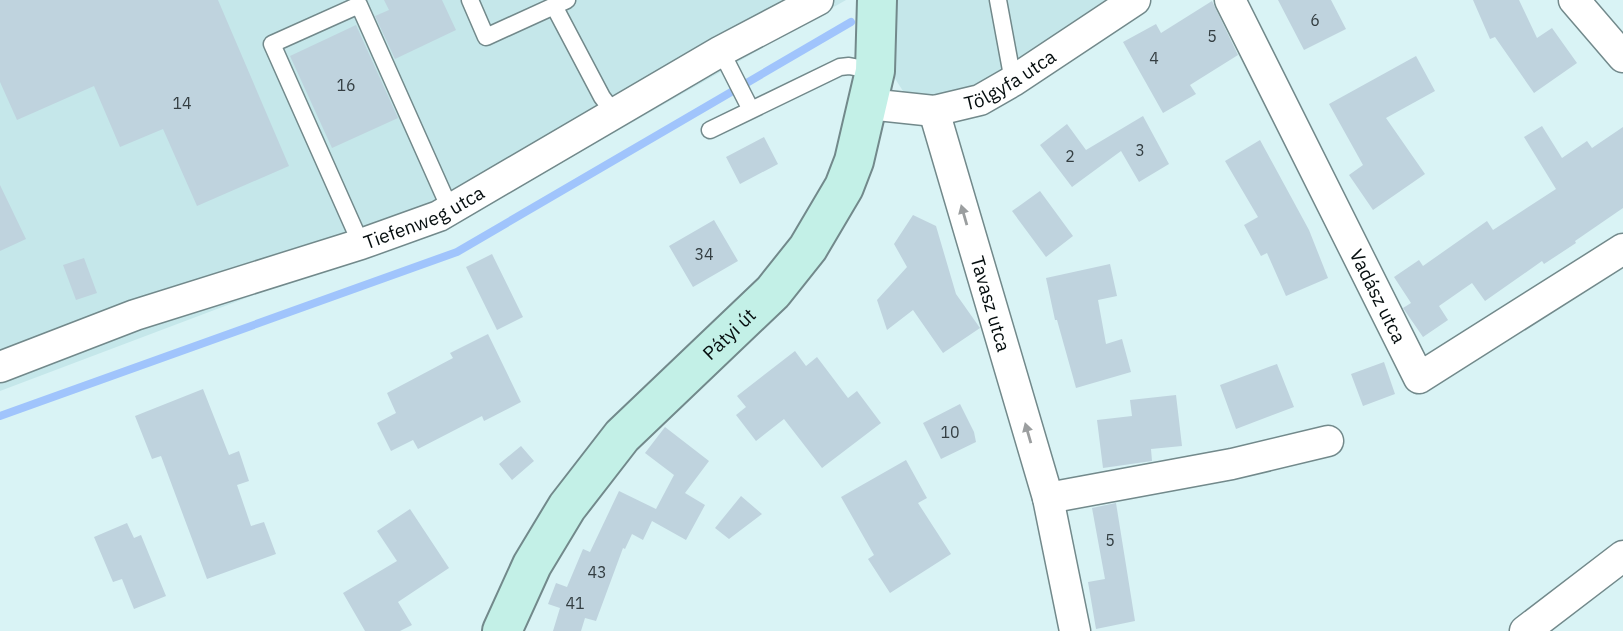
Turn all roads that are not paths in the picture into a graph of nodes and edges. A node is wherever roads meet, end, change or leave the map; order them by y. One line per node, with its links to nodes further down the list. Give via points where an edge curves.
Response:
1 (470, 0): 8 (lane, via 486,37)
2 (818, 0): 9 (street, Tiefenweg utca)
3 (877, 0): 12 (main road, Pátyi út)
4 (999, 0): 11 (lane)
5 (1135, 0): 11 (street, Tölgyfa utca)
6 (1230, 0): 19 (street, Vadász utca, via 1419,378)
7 (1574, 0): 10 (street)
8 (561, 3): 15 (lane, via 602,97)
9 (721, 51): 13 (lane); 15 (street, Tiefenweg utca)
10 (1623, 57)
11 (1013, 81): 14 (street, Tölgyfa utca, via 980,100)
12 (872, 88): 13 (lane, via 849,66 840,67); 14 (street, Tölgyfa utca); 24 (main road, Pátyi út, via 844,187 808,248 773,292 622,436 567,507 532,565)
13 (751, 110): 16 (lane)
14 (934, 111): 22 (street, Tavasz utca, one-way to 14)
15 (614, 113): 17 (street, Tiefenweg utca)
16 (710, 130)
17 (450, 209): 18 (street, Tiefenweg utca); 18 (lane, via 359,5 272,44)
18 (361, 243): 20 (street, Tiefenweg utca, via 135,315)
19 (1623, 250)
20 (0, 367)
21 (1328, 441): 22 (street)
22 (1048, 498): 25 (street, Tavasz utca)
23 (1623, 556): 26 (street)
24 (502, 631)
25 (1074, 631)
26 (1525, 631)

